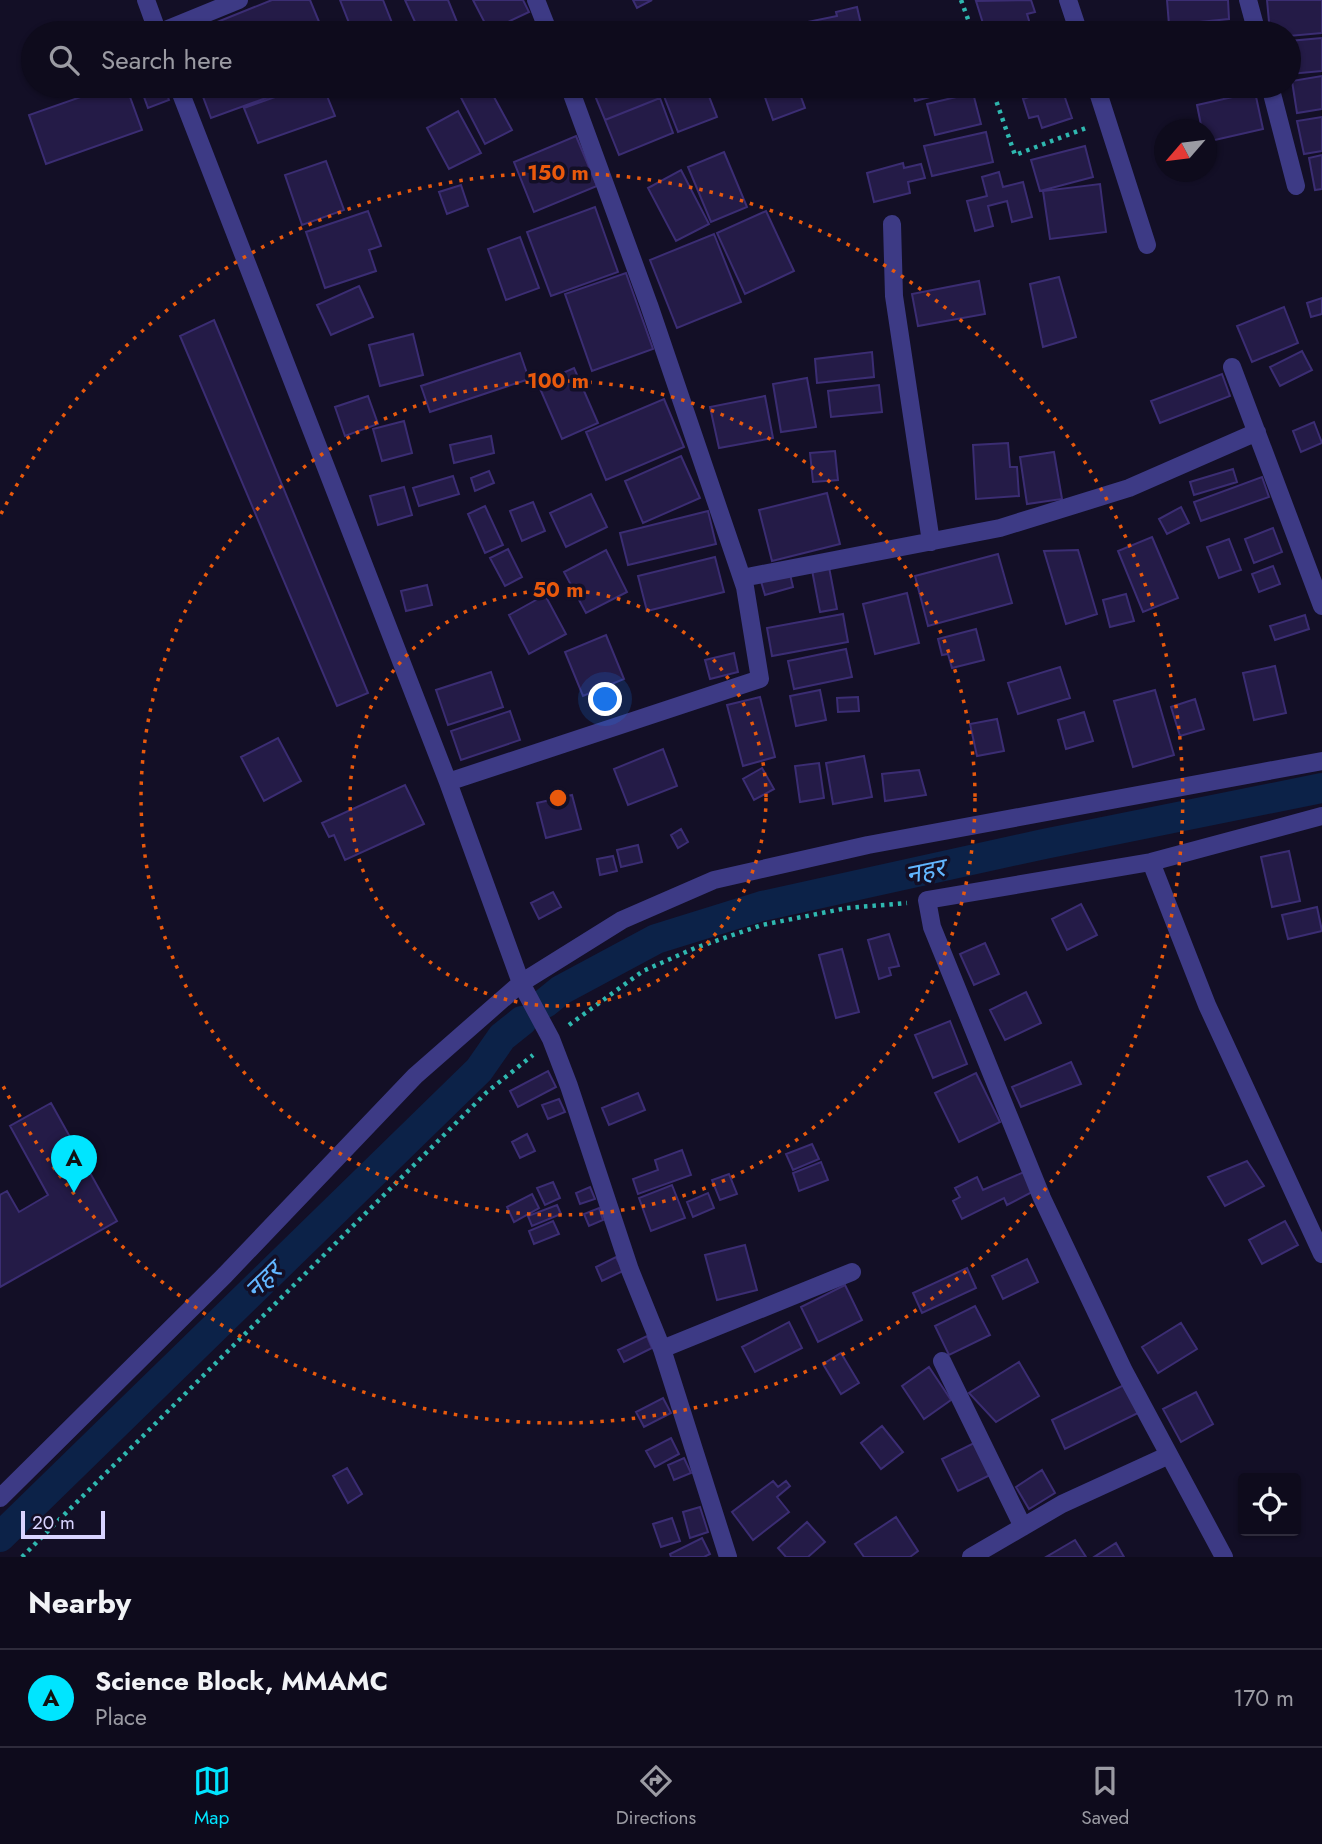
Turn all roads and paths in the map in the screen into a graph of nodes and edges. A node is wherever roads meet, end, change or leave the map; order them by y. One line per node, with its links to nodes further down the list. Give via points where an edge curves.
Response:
1 (146, 0): 7 (street)
2 (239, 0): 8 (street)
3 (536, 0): 9 (street)
4 (961, 0): 10 (path)
5 (1068, 0): 11 (street)
6 (1248, 0): 12 (street)
7 (154, 21)
8 (187, 21)
9 (544, 21)
10 (969, 21)
11 (1075, 21)
12 (1254, 21)
13 (183, 98): 28 (street)
14 (573, 98): 25 (street)
15 (995, 98): 18 (path, via 1015,155)
16 (1100, 98): 18 (street)
17 (1273, 98): 19 (street)
18 (1107, 120): 21 (street)
19 (1296, 186)
20 (892, 224): 24 (street, via 894,296)
21 (1147, 245)
22 (1232, 367): 23 (street)
23 (1257, 432): 24 (street, via 1129,488 1000,528); 26 (street)
24 (931, 542): 25 (street)
25 (742, 578): 28 (street, via 760,679)
26 (1322, 606)
27 (1322, 761): 32 (street, via 869,845 714,880 622,920)
28 (448, 782): 32 (street)
29 (1322, 816): 30 (street)
30 (1151, 862): 31 (street); 34 (street, via 1207,1004)
31 (927, 900): 33 (path, via 847,908 762,925 695,948 643,971); 38 (street, via 932,927 1032,1177)
32 (521, 983): 33 (street); 39 (street, via 415,1076 225,1275)
33 (551, 1039): 36 (street); 41 (path, via 487,1092)
34 (1322, 1254)
35 (852, 1272): 36 (street)
36 (662, 1349): 42 (street)
37 (942, 1361): 40 (street)
38 (1169, 1455): 40 (street); 44 (street)
39 (0, 1498)
40 (1023, 1527): 43 (street)
41 (22, 1557)
42 (728, 1557)
43 (971, 1557)
44 (1223, 1557)

